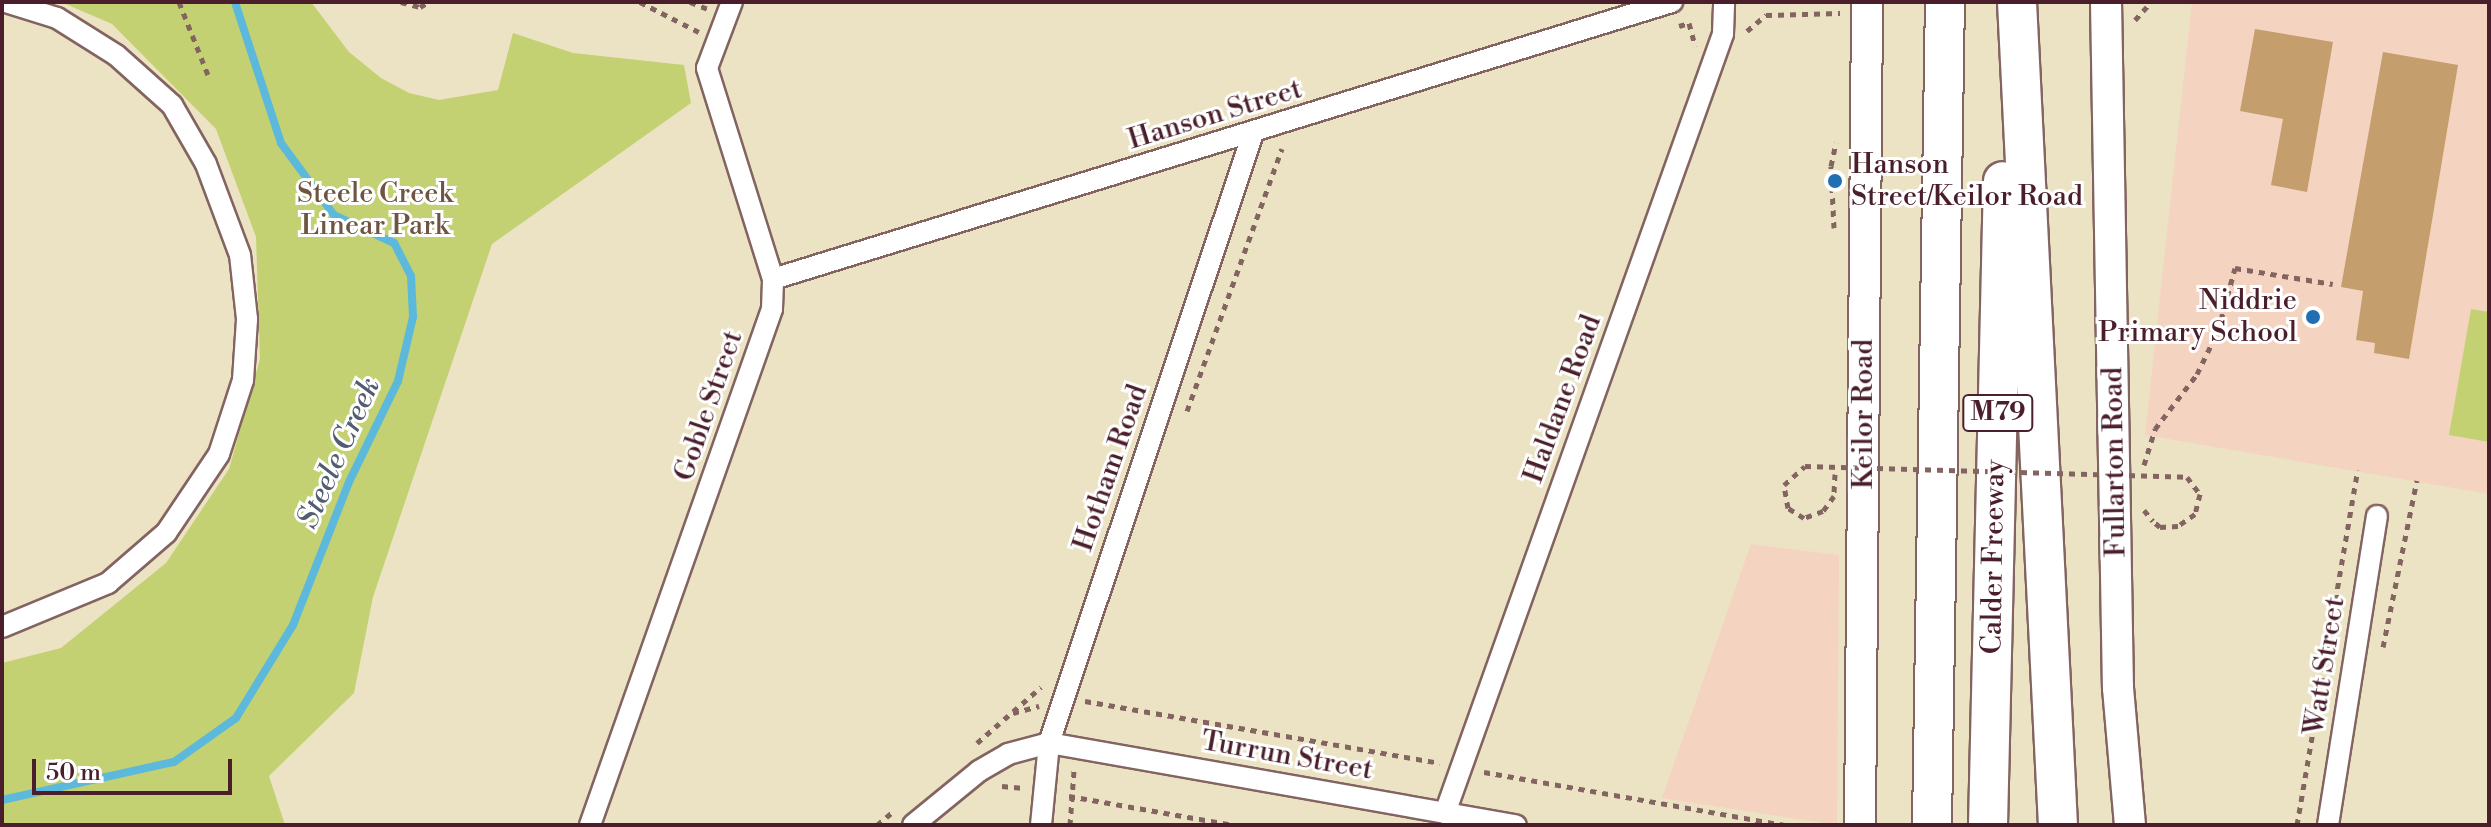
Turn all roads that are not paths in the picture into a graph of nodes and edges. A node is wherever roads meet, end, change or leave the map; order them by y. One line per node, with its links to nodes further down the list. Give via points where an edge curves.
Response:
1 (6, 2): 13 (street, via 57,18 116,55 172,105 206,164 240,255 247,319 243,380 219,454 166,533 108,583)
2 (1672, 2): 10 (street, Hanson Street)
3 (1724, 2): 15 (street, Haldane Road, via 1723,34)
4 (1945, 2): 21 (highway, Calder Freeway / M79)
5 (2008, 2): 22 (highway, Calder Freeway / M79)
6 (2017, 2): 23 (highway)
7 (2106, 2): 24 (main road, Fullarton Road, via 2118,688)
8 (723, 7): 11 (street, Goble Street, via 707,68)
9 (1853, 8): 20 (main road, Keilor Road)
10 (1253, 133): 11 (street, Hanson Street); 14 (street, Hotham Road)
11 (773, 279): 16 (street, Goble Street, via 772,309 763,338)
12 (2377, 516): 25 (street, Watt Street)
13 (2, 627)
14 (1049, 743): 15 (street, Turrun Street); 17 (street, via 1008,754 979,771); 18 (street, Hotham Road)
15 (1447, 817): 19 (street, Turrun Street)
16 (590, 825)
17 (913, 825)
18 (1041, 825)
19 (1516, 825)
20 (1860, 825)
21 (1932, 825)
22 (1988, 825)
23 (2058, 825)
24 (2130, 825)
25 (2328, 825)

